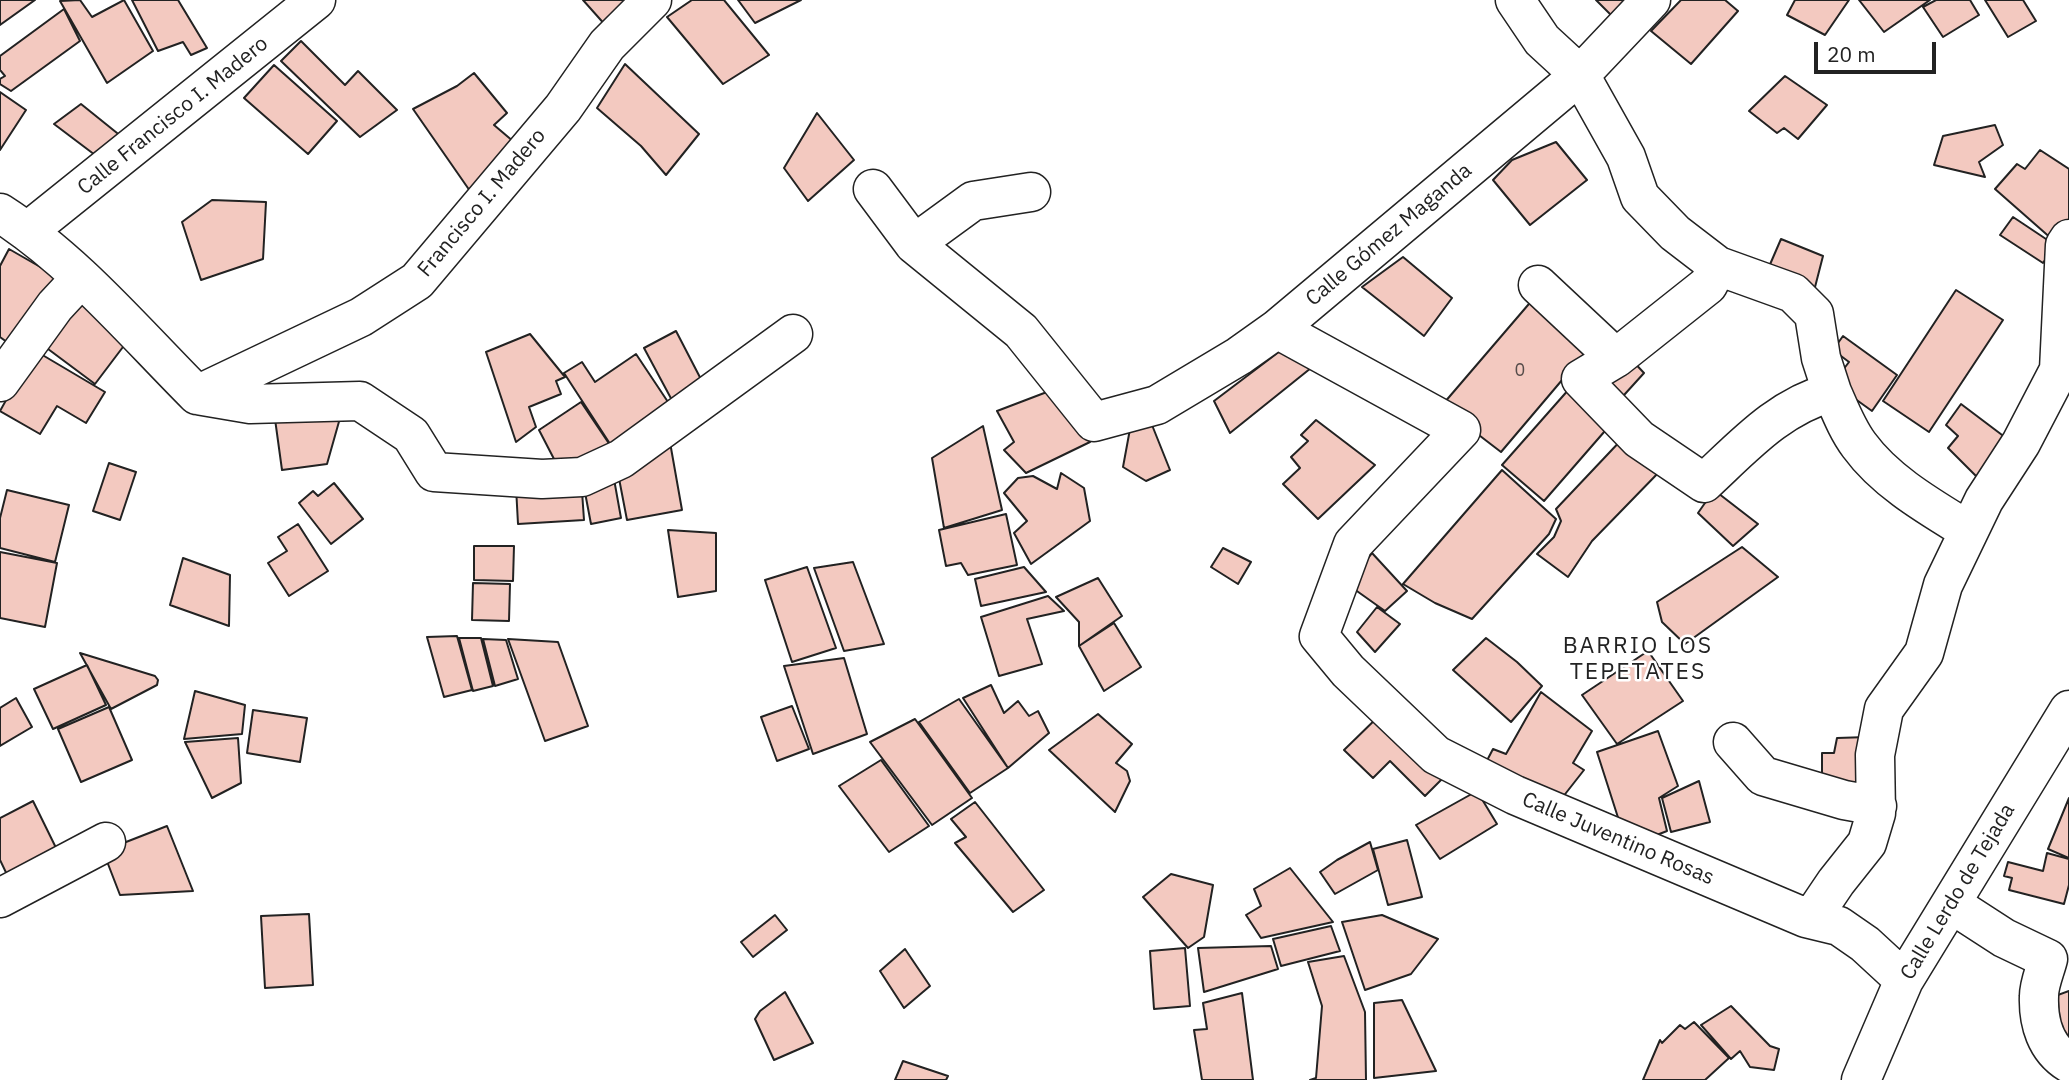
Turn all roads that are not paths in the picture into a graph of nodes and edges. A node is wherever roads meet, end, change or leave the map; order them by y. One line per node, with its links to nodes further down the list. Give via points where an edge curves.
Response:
1 (316, 0): 8 (street, Calle Francisco I. Madero)
2 (652, 0): 19 (street, Francisco I. Madero, via 607,45 563,108 416,281 360,317)
3 (1515, 0): 5 (street, via 1542,40)
4 (1651, 0): 5 (street, Calle Gómez Maganda)
5 (1580, 75): 11 (street, via 1626,157 1640,197 1675,233); 14 (street, Calle Gómez Maganda)
6 (873, 189): 10 (street)
7 (1031, 192): 10 (street, via 973,201)
8 (14, 222): 12 (street)
9 (2069, 239): 20 (street, via 2065,245 2059,370)
10 (914, 244): 14 (street, Calle Gómez Maganda, via 1021,331 1094,422 1157,404)
11 (1718, 266): 16 (street, via 1708,285); 18 (street, via 1793,293 1814,314)
12 (81, 278): 17 (street); 19 (street)
13 (1538, 285): 16 (street)
14 (1277, 329): 27 (street, Calle Juventino Rosas, via 1461,430 1353,544 1319,636 1348,671 1436,755 1515,795)
15 (793, 334): 19 (street, via 621,460 582,477 434,472 411,435 360,401 250,404)
16 (1616, 358): 18 (street, via 1581,379 1639,439 1704,483 1769,423)
17 (0, 382)
18 (1832, 392): 20 (street, via 1859,445 1886,474)
19 (197, 395)
20 (1969, 531): 23 (street, via 1943,584 1924,653 1884,709 1875,755)
21 (2069, 710): 28 (street, Calle Lerdo de Tejada)
22 (1733, 742): 23 (street, via 1763,776)
23 (1877, 806): 27 (street, via 1867,843)
24 (106, 842): 25 (street)
25 (0, 898)
26 (1953, 905): 29 (street, via 2048,959 2039,996 2044,1035 2056,1055)
27 (1811, 919): 28 (street, Calle Juventino Rosas, via 1839,926)
28 (1904, 980): 30 (street, Calle Lerdo de Tejada)
29 (2069, 1063)
30 (1861, 1080)

